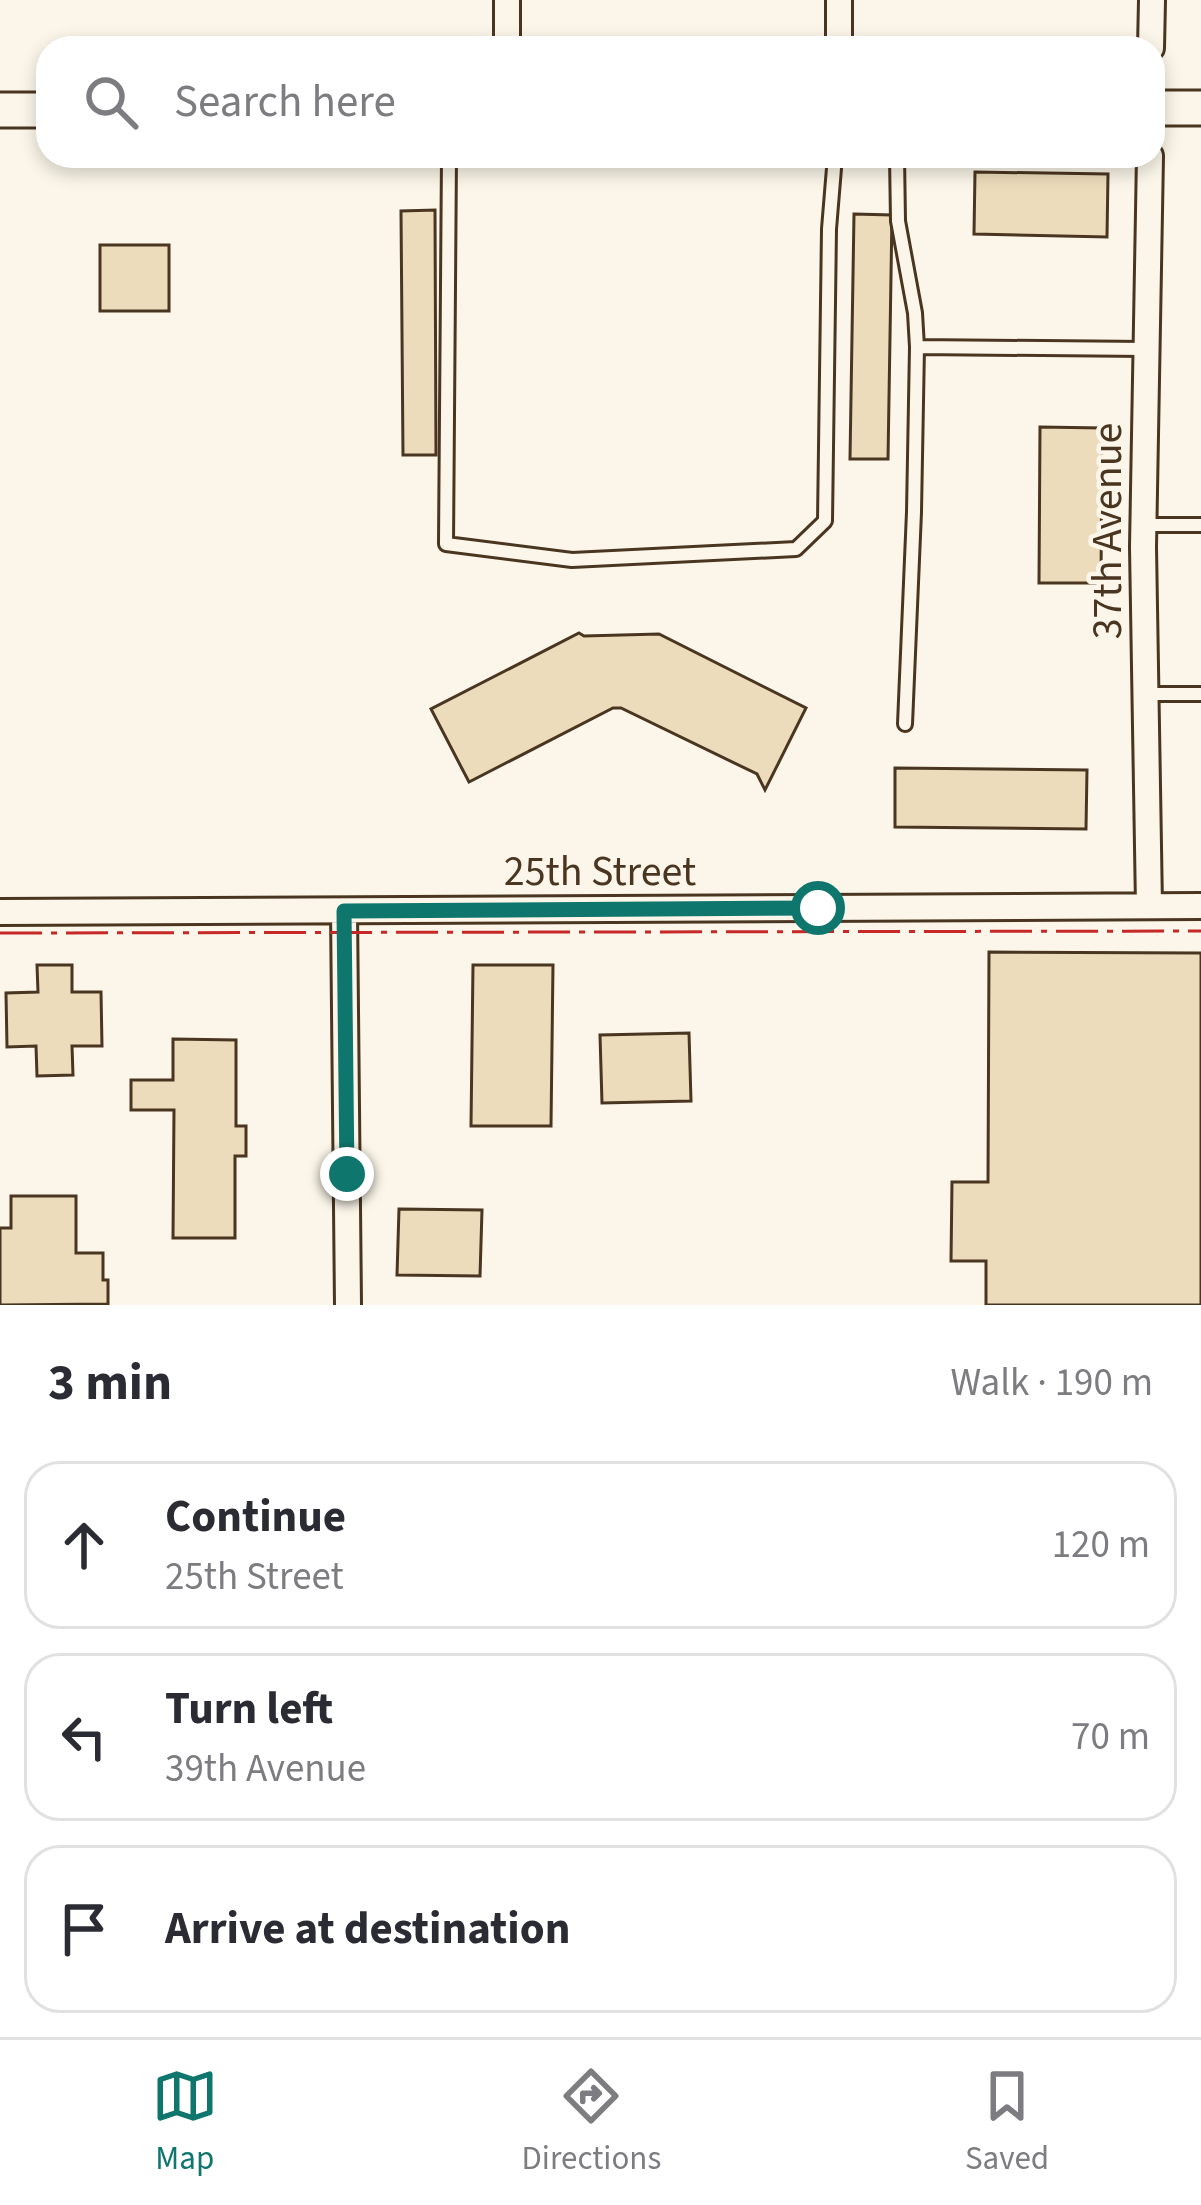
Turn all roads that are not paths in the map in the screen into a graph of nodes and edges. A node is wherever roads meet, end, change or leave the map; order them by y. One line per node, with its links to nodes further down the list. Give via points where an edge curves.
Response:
1 (506, 0): 4 (street)
2 (838, 0): 5 (street)
3 (1152, 0): 6 (street)
4 (507, 36)
5 (839, 36)
6 (1151, 36)
7 (1165, 108): 8 (street)
8 (1201, 108)
9 (0, 110): 10 (street)
10 (36, 110)
11 (449, 168): 12 (lane, via 446,544 572,560 796,549 825,521)
12 (834, 168)
13 (897, 168): 15 (lane)
14 (1150, 168): 16 (street, 37th Avenue)
15 (917, 347): 16 (lane); 21 (lane)
16 (1147, 349): 17 (street, 37th Avenue)
17 (1144, 524): 18 (lane); 19 (street, 37th Avenue)
18 (1201, 524)
19 (1146, 694): 20 (lane); 22 (street, 37th Avenue)
20 (1201, 694)
21 (905, 724)
22 (1149, 906): 23 (street, 25th Street); 24 (street, 25th Street)
23 (1201, 907)
24 (344, 911): 25 (street, 25th Street); 26 (street)
25 (0, 912)
26 (348, 1305)

